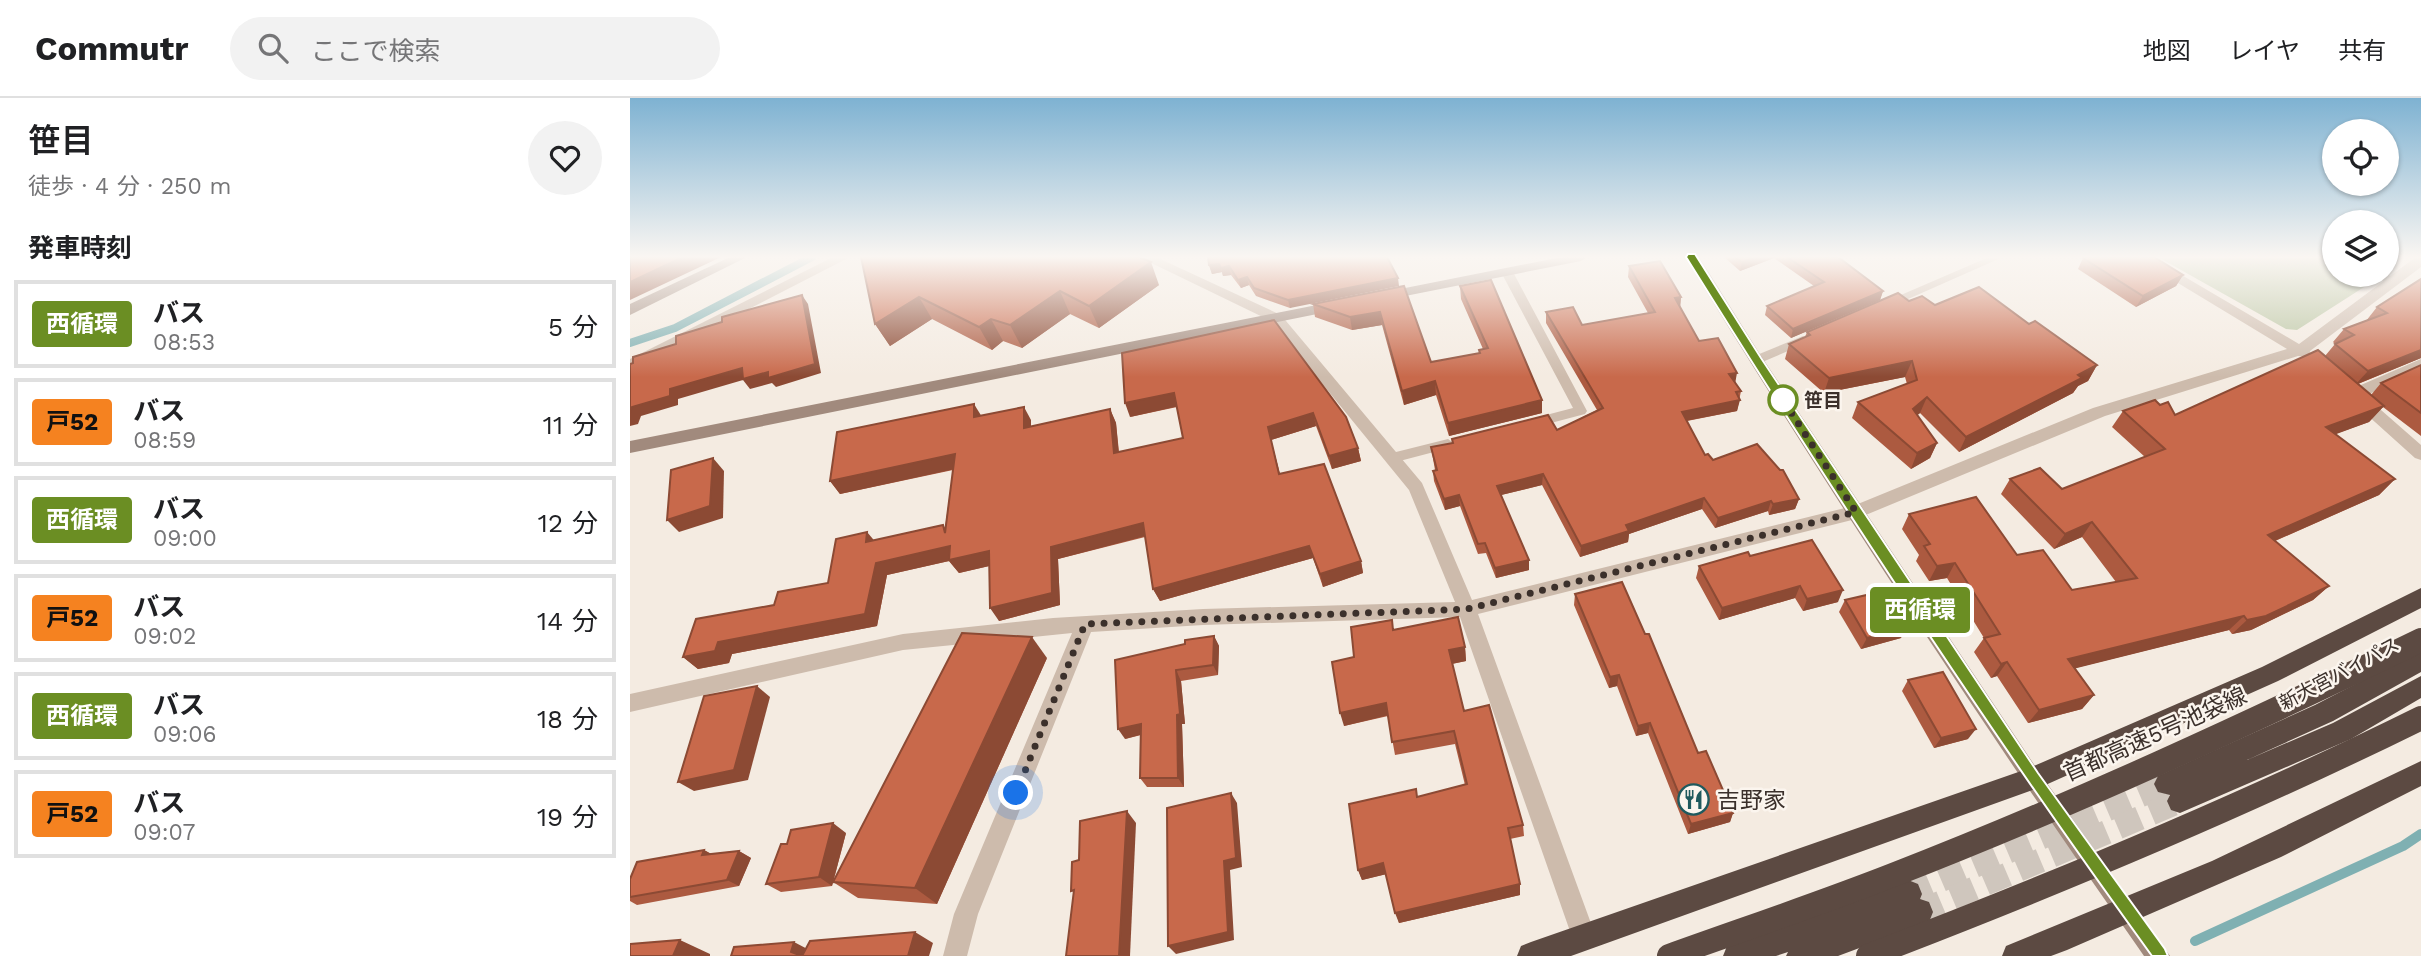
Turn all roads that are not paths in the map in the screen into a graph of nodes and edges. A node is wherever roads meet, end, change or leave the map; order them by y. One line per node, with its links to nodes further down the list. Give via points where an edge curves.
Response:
1 (657, 297): 10 (street)
2 (764, 297): 17 (street)
3 (1231, 297): 12 (street)
4 (1379, 297): 12 (street)
5 (1520, 297): 18 (lane, via 1581,411)
6 (1717, 297): 15 (street)
7 (1892, 297): 11 (lane)
8 (2210, 297): 14 (street)
9 (2365, 297): 14 (street)
10 (630, 310)
11 (1868, 312)
12 (1276, 318): 20 (street); 22 (street)
13 (1819, 334): 15 (lane)
14 (2306, 354): 23 (street, via 2099,412)
15 (1756, 360): 23 (street)
16 (2421, 364): 21 (street, via 2348,390)
17 (630, 365)
18 (1513, 428)
19 (1459, 442): 22 (lane)
20 (630, 447)
21 (2421, 454)
22 (1392, 458): 25 (street, via 1416,488)
23 (1856, 512): 25 (street); 33 (street)
24 (2421, 597): 33 (highway, via 2270,674)
25 (1467, 609): 26 (street); 35 (street)
26 (1085, 624): 30 (street, via 903,642); 36 (street, via 966,914)
27 (2421, 640): 38 (highway, 首都高速5号池袋線, bridge, via 2276,712 2099,790 1893,876)
28 (2421, 660): 29 (highway, 新大宮バイパス, via 2174,792 2342,731)
29 (2421, 686)
30 (630, 703)
31 (2421, 718): 41 (highway, bridge, via 2188,829)
32 (2421, 773): 34 (highway)
33 (2032, 779): 34 (street); 35 (highway)
34 (2126, 912): 42 (highway); 43 (street)
35 (1584, 937): 37 (highway)
36 (955, 956)
37 (1531, 956)
38 (1669, 956)
39 (1737, 956): 40 (highway, via 1913,903)
40 (1800, 956)
41 (1868, 956)
42 (2016, 956)
43 (2158, 956)

